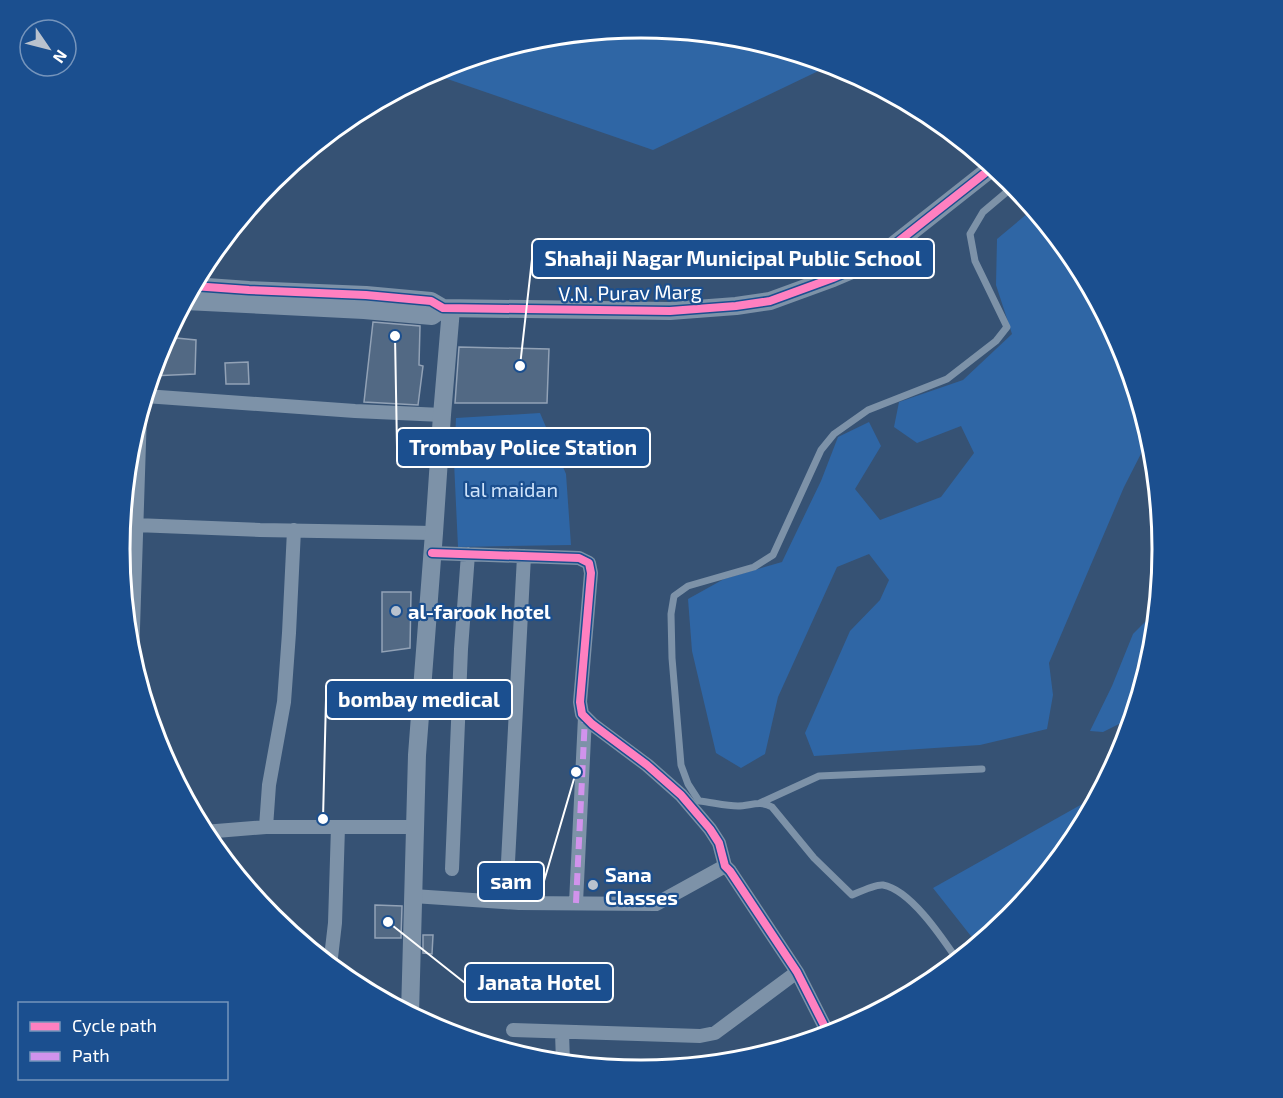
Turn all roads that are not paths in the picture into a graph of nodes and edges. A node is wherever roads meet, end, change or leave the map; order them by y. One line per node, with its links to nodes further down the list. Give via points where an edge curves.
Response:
1 (987, 172): 6 (street, V.N. Purav Marg, via 885,252 833,278 770,301 670,311)
2 (1007, 192): 19 (lane, via 983,212 970,234 975,261 1007,327 996,341 947,379 868,410 834,434 821,450 773,555 754,567 688,586 674,596 672,658 681,765 688,784 699,801 738,806)
3 (202, 288): 4 (street, V.N. Purav Marg)
4 (249, 297): 5 (street, V.N. Purav Marg); 6 (street, V.N. Purav Marg, via 365,302 432,316)
5 (195, 300)
6 (447, 308): 8 (street)
7 (153, 397): 8 (street)
8 (442, 415): 12 (street)
9 (138, 461): 10 (street)
10 (135, 525): 11 (street); 16 (street)
11 (294, 530): 12 (street); 20 (street, via 284,702 269,785)
12 (434, 533): 13 (street)
13 (432, 553): 14 (street); 22 (street)
14 (468, 554): 15 (street); 26 (street)
15 (524, 556): 17 (street, via 579,558 589,563 580,702); 24 (street)
16 (133, 607)
17 (585, 717): 25 (street, via 681,795 719,843); 28 (street)
18 (982, 769): 19 (lane, via 819,776)
19 (760, 803): 29 (lane, via 772,807 814,858 852,895 881,885 897,891 934,925)
20 (266, 827): 21 (street); 23 (street)
21 (338, 827): 22 (street); 30 (street)
22 (415, 827): 27 (street)
23 (217, 835)
24 (508, 862)
25 (725, 866): 28 (street, via 656,904); 31 (street)
26 (452, 869)
27 (413, 896): 28 (street); 32 (street)
28 (576, 903)
29 (954, 954)
30 (331, 956)
31 (797, 972): 33 (street); 35 (street, via 715,1033 700,1036)
32 (410, 1005)
33 (825, 1026)
34 (513, 1030): 35 (street)
35 (562, 1032): 36 (street)
36 (563, 1054)

